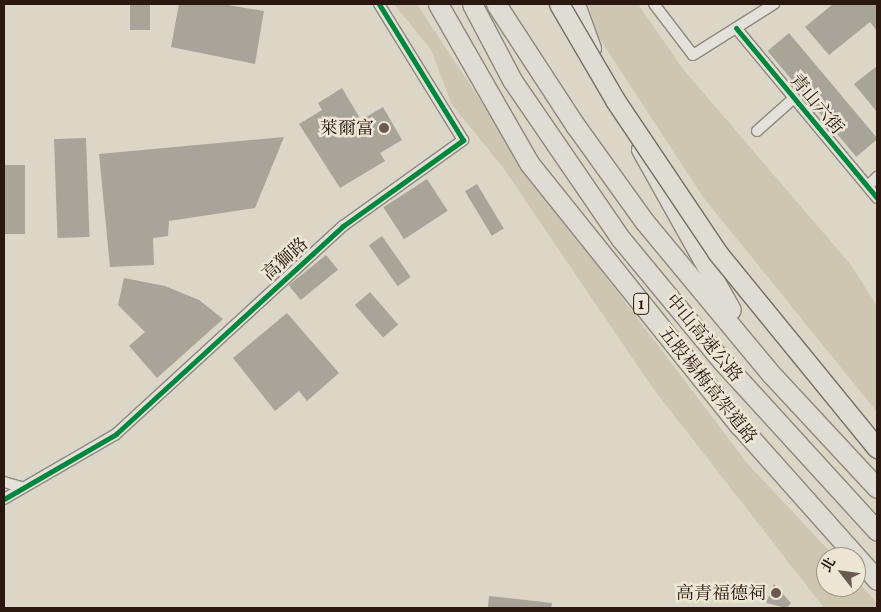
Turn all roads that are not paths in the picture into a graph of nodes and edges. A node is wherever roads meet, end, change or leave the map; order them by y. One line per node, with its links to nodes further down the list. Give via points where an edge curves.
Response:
1 (379, 4): 20 (street, 高獅路, via 463,140 343,226 116,434)
2 (438, 4): 24 (highway, 五股楊梅高架道路 / 1, via 529,163 740,426)
3 (462, 4): 11 (highway)
4 (472, 4): 11 (highway, 中山高速公路 / 1)
5 (496, 4): 17 (highway, 中山高速公路, via 575,125 644,221)
6 (559, 4): 18 (highway, bridge, via 615,100 717,252)
7 (575, 4): 17 (highway, via 586,38 652,172 711,279)
8 (654, 4): 10 (street, via 693,55)
9 (774, 4): 10 (street)
10 (736, 28): 12 (street, 青山六街)
11 (512, 80): 23 (highway, 中山高速公路 / 1, via 621,239 722,360)
12 (794, 98): 13 (street); 15 (street, 青山六街)
13 (757, 131)
14 (877, 178): 15 (street)
15 (868, 186): 16 (street, 青山六街)
16 (877, 198)
17 (772, 375): 21 (highway, 中山高速公路)
18 (877, 448)
19 (4, 482): 20 (street)
20 (21, 487): 22 (street, 高獅路)
21 (877, 488)
22 (4, 499)
23 (877, 531)
24 (877, 580)

